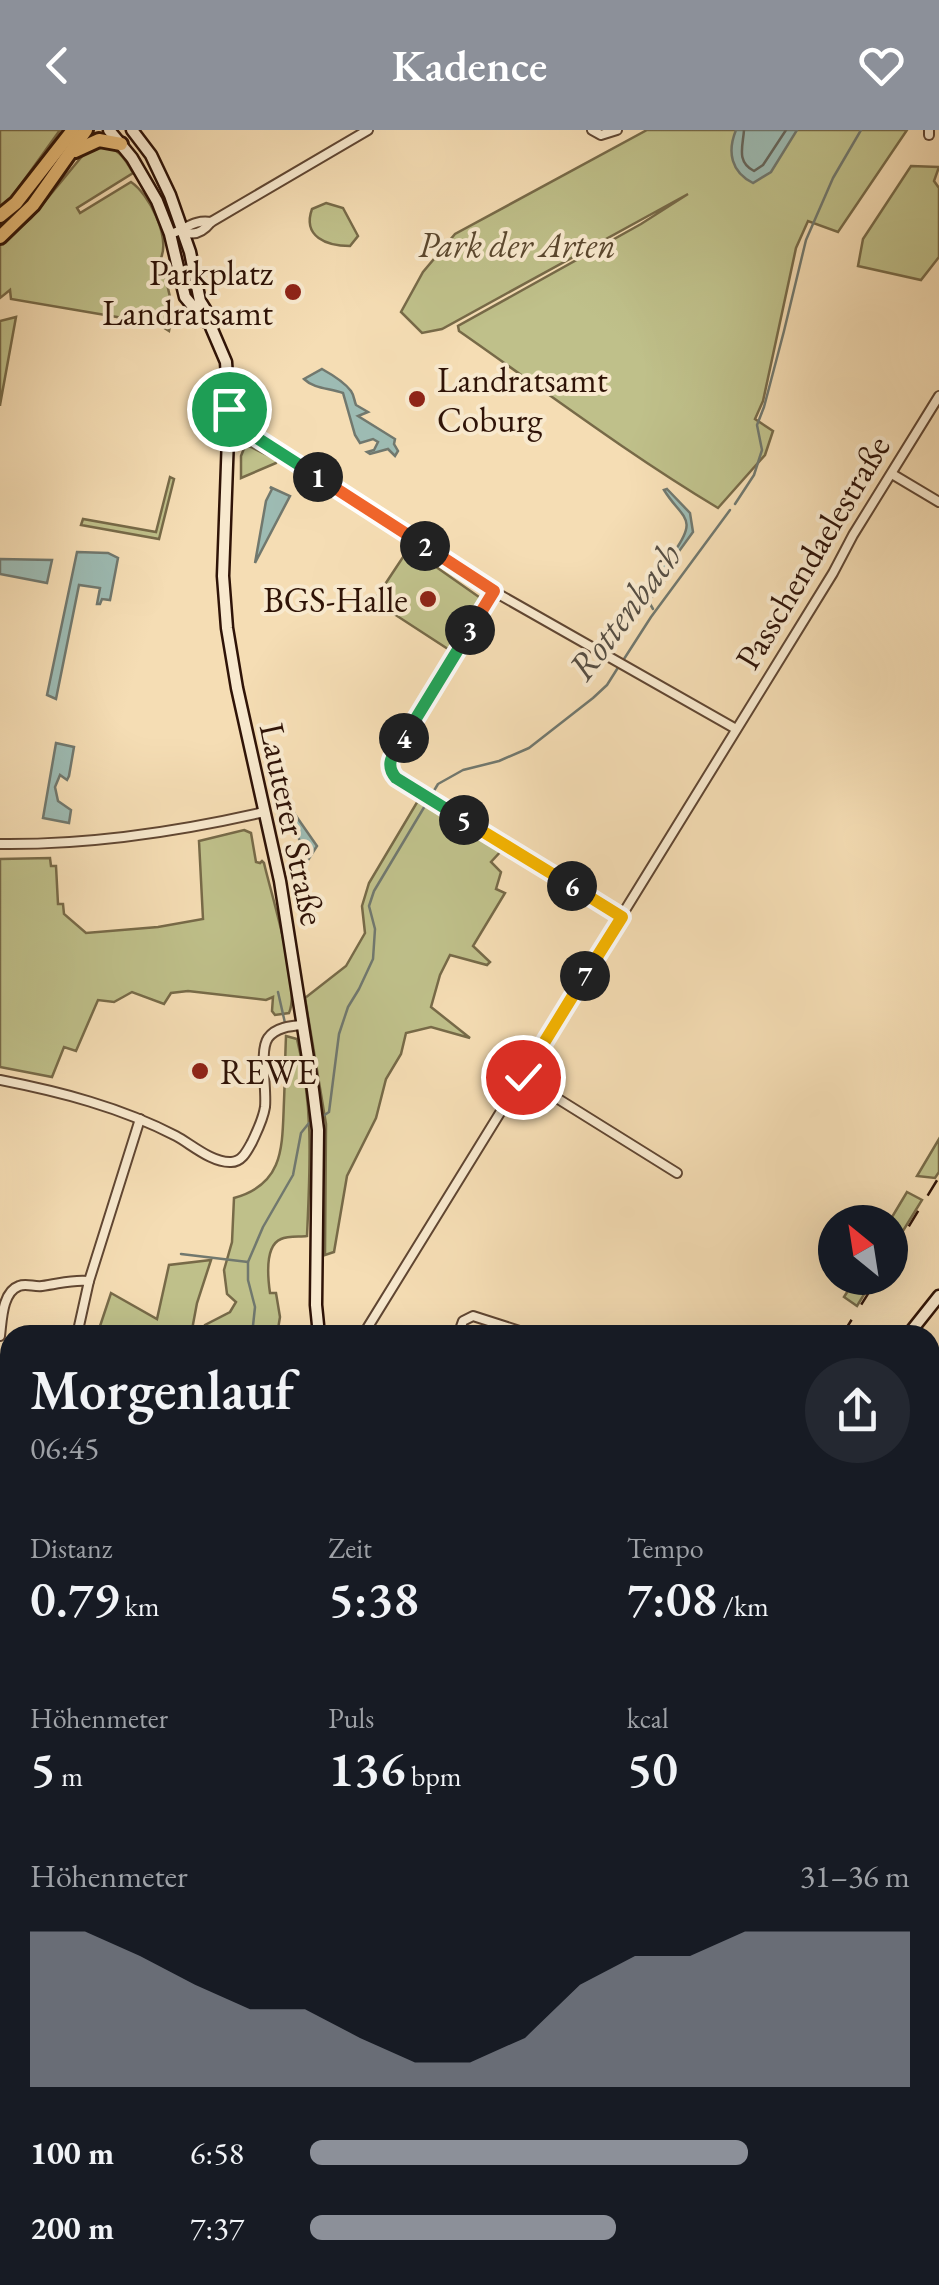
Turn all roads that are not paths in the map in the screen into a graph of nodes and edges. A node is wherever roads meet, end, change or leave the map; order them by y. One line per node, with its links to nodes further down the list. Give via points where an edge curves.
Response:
1 (70, 130): 9 (highway)
2 (86, 130): 9 (highway)
3 (109, 130): 8 (street, Lauterer Straße)
4 (132, 130): 11 (street, Lauterer Straße, via 162,174)
5 (368, 130): 11 (street, via 211,222)
6 (592, 130): 7 (street)
7 (616, 130)
8 (121, 144): 9 (highway, via 99,140); 11 (street, Lauterer Straße)
9 (65, 150): 10 (highway); 12 (highway, via 33,205)
10 (0, 216)
11 (176, 233): 14 (street, Lauterer Straße, via 190,252 200,301 226,362)
12 (0, 238)
13 (939, 396): 15 (street, Passchendaelestraße)
14 (228, 433): 17 (street, via 265,442); 19 (street, Lauterer Straße, via 227,628)
15 (892, 474): 16 (street); 18 (street, Passchendaelestraße)
16 (939, 502)
17 (494, 591): 18 (street); 21 (street, via 388,763 390,770)
18 (734, 733): 21 (street, Passchendaelestraße)
19 (264, 812): 20 (street, via 129,838); 22 (street, Lauterer Straße)
20 (0, 844)
21 (622, 917): 23 (street, Passchendaelestraße)
22 (303, 1025): 25 (street, via 282,1028 268,1039 263,1118 240,1160 216,1158); 31 (street, Lauterer Straße, via 318,1130)
23 (523, 1077): 26 (street); 32 (street, Passchendaelestraße)
24 (0, 1080): 25 (street)
25 (140, 1119): 27 (street)
26 (677, 1174)
27 (89, 1281): 29 (street, via 22,1284 7,1298); 30 (street)
28 (939, 1296): 35 (street)
29 (2, 1325)
30 (80, 1325)
31 (318, 1325)
32 (370, 1325)
33 (462, 1325): 34 (street, via 473,1316)
34 (500, 1325)
35 (916, 1325)

